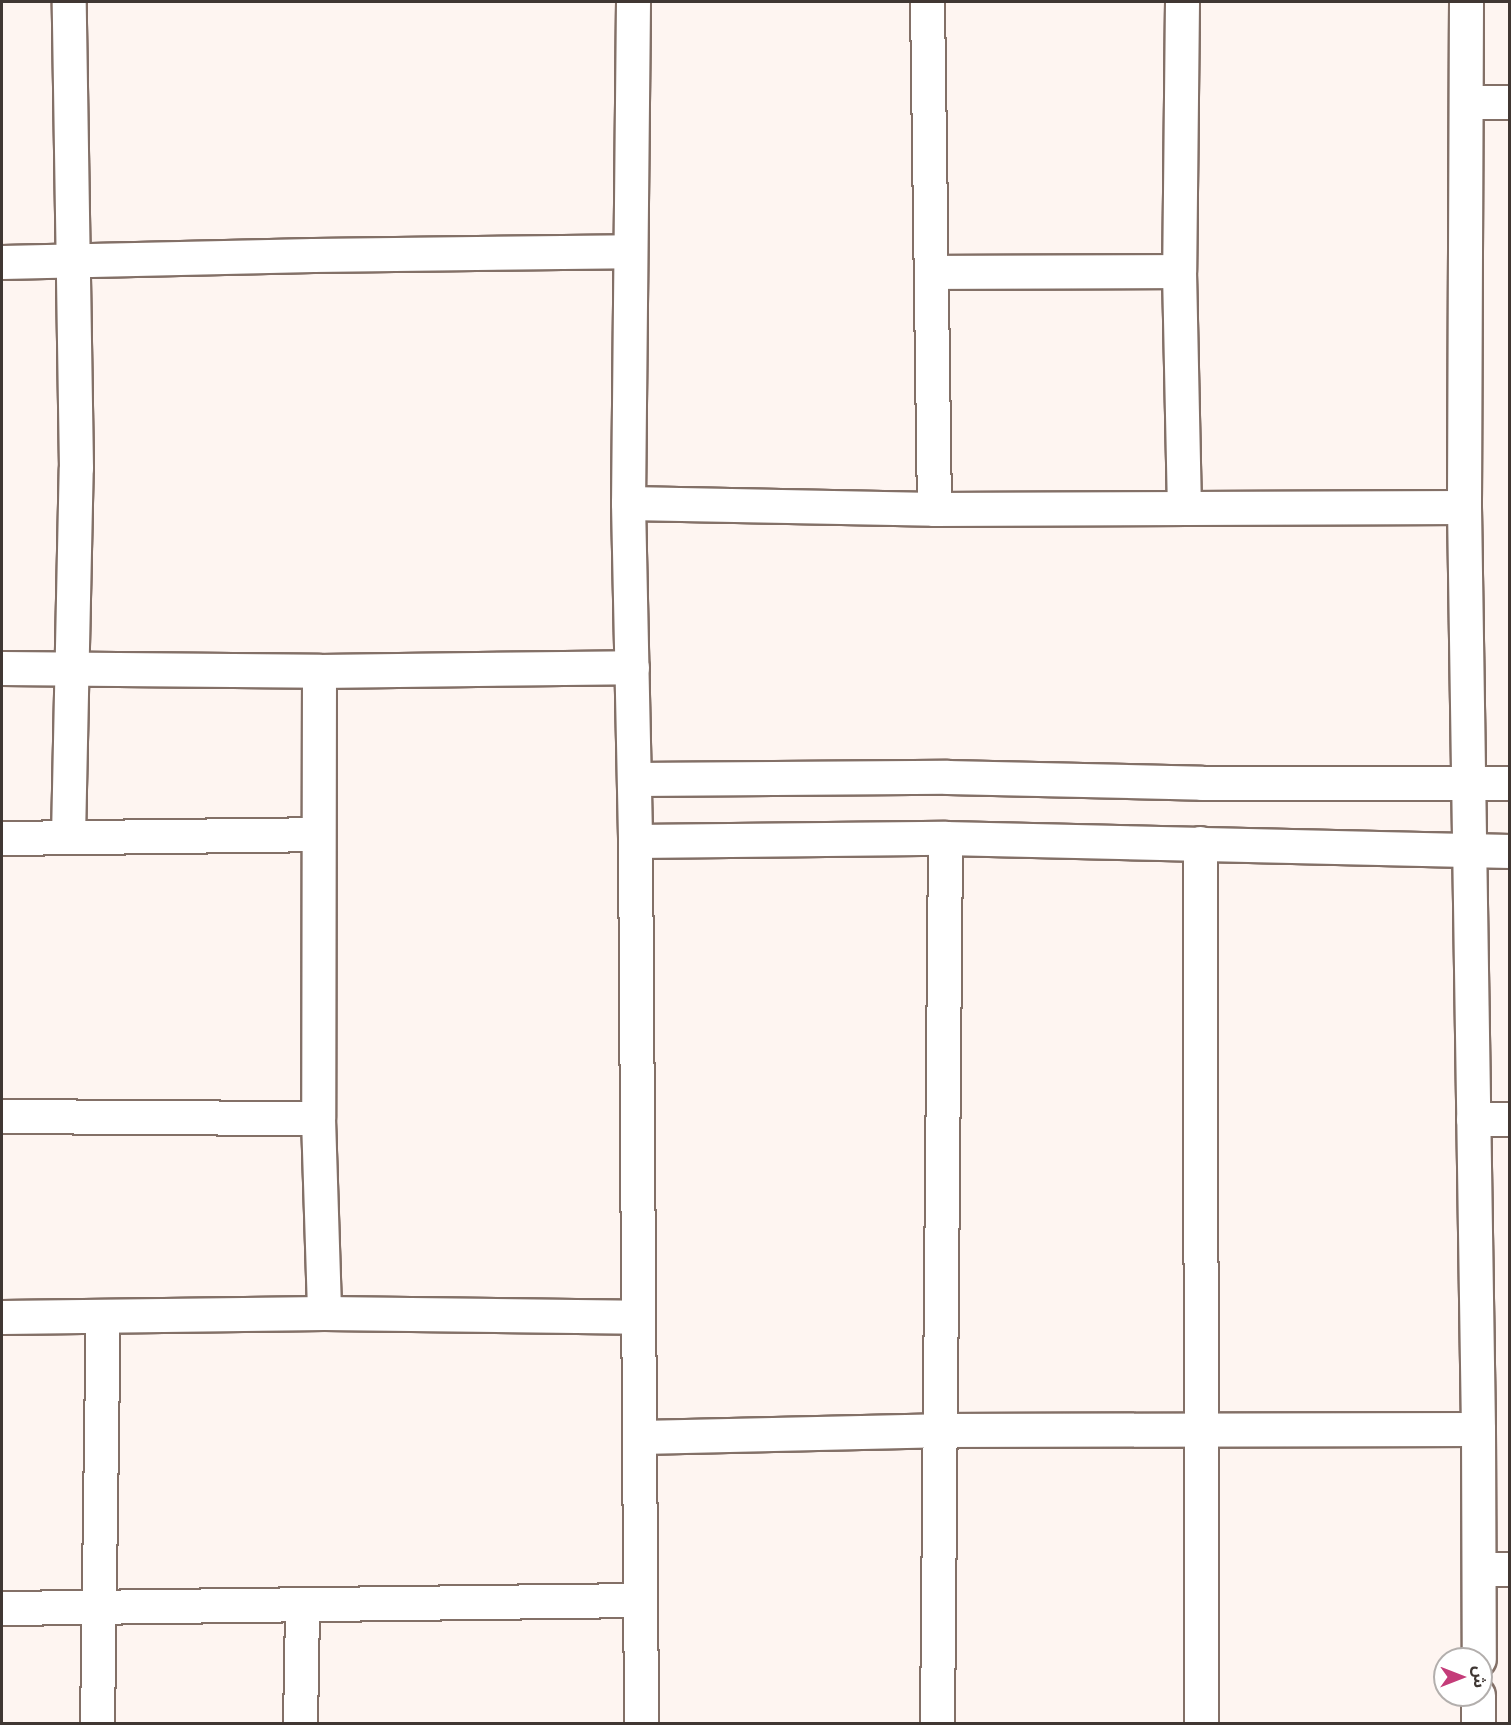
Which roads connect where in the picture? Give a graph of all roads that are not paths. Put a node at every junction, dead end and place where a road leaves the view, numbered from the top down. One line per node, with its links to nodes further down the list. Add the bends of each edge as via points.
1 (69, 2): 9 (street)
2 (633, 2): 8 (street)
3 (927, 2): 12 (street)
4 (1182, 2): 11 (street)
5 (1466, 2): 6 (street)
6 (1468, 102): 7 (street); 15 (street)
7 (1509, 102)
8 (630, 251): 9 (street); 13 (street)
9 (70, 261): 10 (street); 19 (street, via 76,468)
10 (2, 262)
11 (1179, 271): 12 (street); 14 (street)
12 (932, 272): 16 (street)
13 (628, 503): 16 (street); 17 (street)
14 (1185, 507): 15 (street); 16 (street)
15 (1464, 507): 23 (street)
16 (934, 508)
17 (632, 667): 20 (street); 21 (street)
18 (2, 668): 19 (street)
19 (72, 668): 20 (street); 25 (street)
20 (319, 671): 24 (street)
21 (634, 779): 23 (street, via 947,777); 28 (street)
22 (1509, 783): 23 (street)
23 (1469, 785): 30 (street)
24 (318, 834): 25 (street); 33 (street)
25 (68, 837): 26 (street)
26 (2, 838)
27 (945, 838): 28 (street); 29 (street); 42 (street)
28 (635, 841): 39 (street)
29 (1200, 843): 30 (street); 41 (street)
30 (1470, 851): 31 (street); 34 (street)
31 (1509, 851)
32 (2, 1116): 33 (street)
33 (318, 1118): 36 (street)
34 (1473, 1119): 35 (street); 40 (street)
35 (1509, 1119)
36 (324, 1313): 37 (street); 39 (street)
37 (103, 1316): 38 (street); 47 (street)
38 (2, 1317)
39 (637, 1317): 43 (street)
40 (1478, 1429): 41 (street); 44 (street)
41 (1200, 1430): 42 (street); 55 (street)
42 (939, 1431): 43 (street); 54 (street)
43 (639, 1437): 45 (street)
44 (1495, 1569): 49 (street)
45 (639, 1600): 46 (street); 53 (street)
46 (302, 1605): 47 (street); 52 (street)
47 (97, 1606): 48 (street); 51 (street)
48 (2, 1608)
49 (1481, 1647)
50 (1478, 1707): 56 (street)
51 (97, 1724)
52 (300, 1724)
53 (641, 1724)
54 (937, 1724)
55 (1201, 1724)
56 (1478, 1724)

